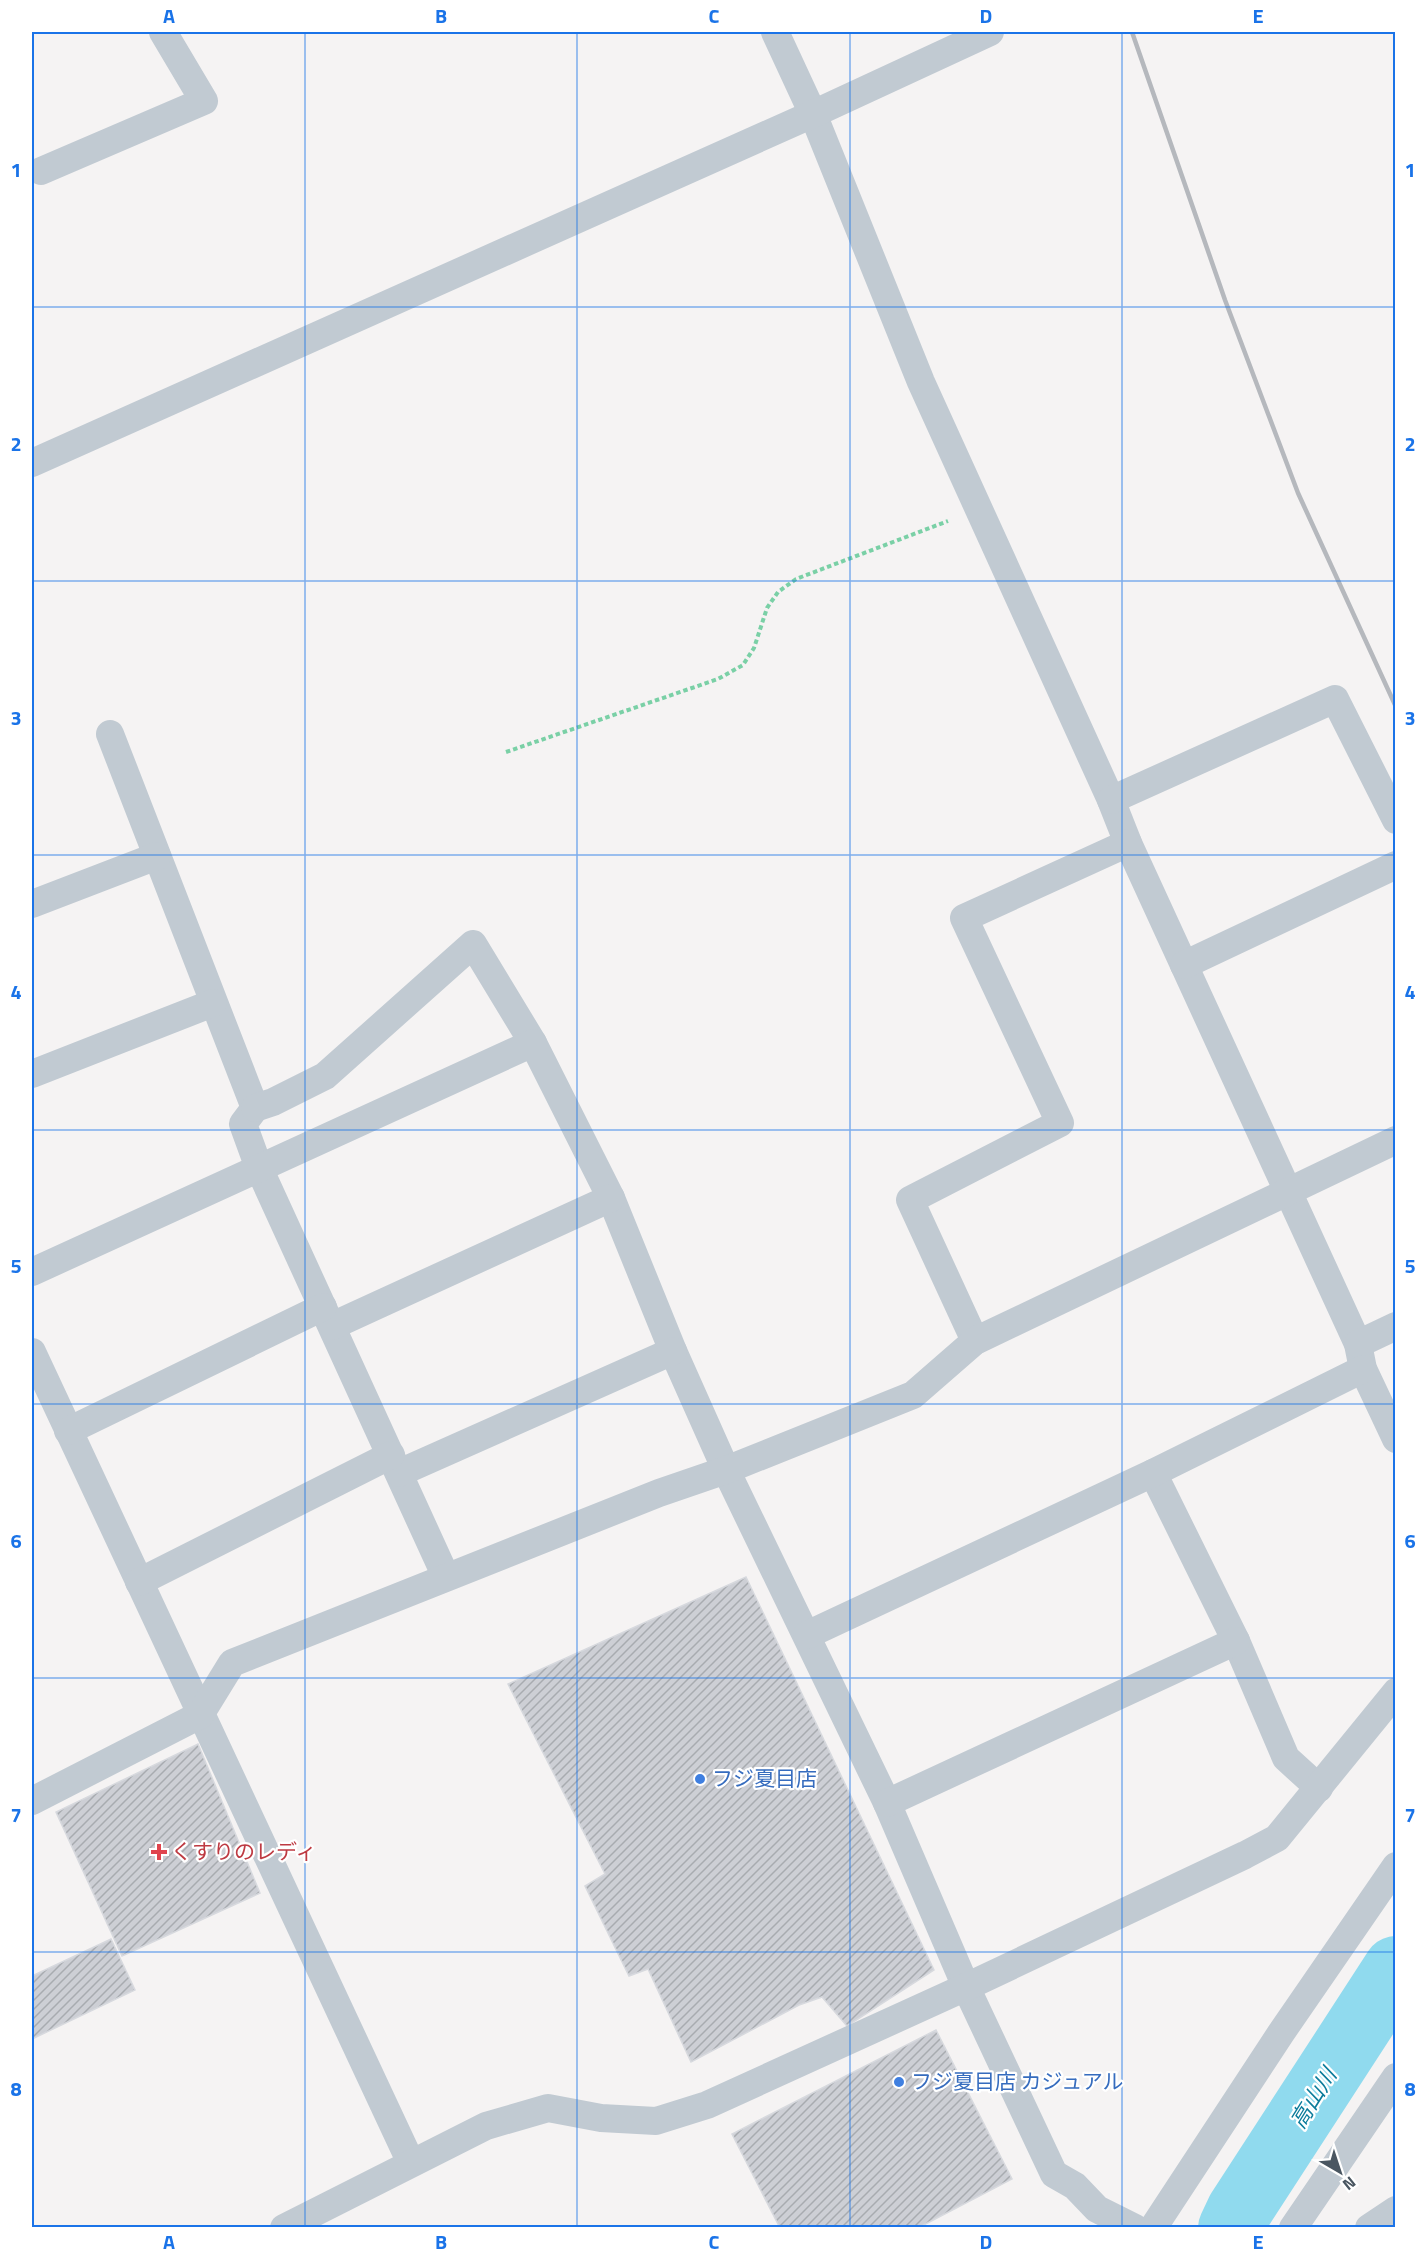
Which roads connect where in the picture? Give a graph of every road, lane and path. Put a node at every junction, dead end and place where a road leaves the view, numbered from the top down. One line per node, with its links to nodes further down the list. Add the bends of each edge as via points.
1 (163, 32): 5 (street, via 204,101)
2 (775, 32): 4 (street)
3 (990, 32): 4 (street)
4 (813, 114): 6 (street); 7 (street, via 921,382)
5 (42, 171)
6 (32, 463)
7 (979, 509): 9 (path, via 796,579 778,592 766,608 754,648 743,665 718,679); 10 (street)
8 (110, 734): 13 (street)
9 (506, 752)
10 (1111, 800): 11 (street, via 1335,699); 12 (street)
11 (1395, 820)
12 (1128, 843): 16 (street); 28 (street, via 963,918 1060,1123 910,1200)
13 (157, 856): 15 (street); 17 (street)
14 (1395, 865): 16 (street)
15 (32, 904)
16 (1184, 965): 23 (street)
17 (213, 1003): 19 (street); 20 (street)
18 (533, 1042): 20 (street, via 473,944 325,1076); 22 (street); 24 (street)
19 (32, 1074)
20 (255, 1108): 22 (street, via 243,1124)
21 (1395, 1140): 23 (street)
22 (259, 1168): 25 (street); 26 (street)
23 (1288, 1190): 28 (street); 31 (street)
24 (611, 1198): 26 (street); 29 (street)
25 (32, 1272)
26 (328, 1317): 32 (street); 34 (street)
27 (1395, 1326): 31 (street)
28 (975, 1341): 35 (street, via 913,1395)
29 (673, 1351): 34 (street); 35 (street)
30 (32, 1352): 32 (street)
31 (1360, 1357): 33 (street); 36 (street)
32 (68, 1431): 38 (street)
33 (1395, 1439)
34 (395, 1464): 37 (street); 38 (street)
35 (726, 1470): 37 (street); 39 (street)
36 (1153, 1473): 39 (street); 40 (street)
37 (447, 1577): 42 (street, via 232,1663)
38 (138, 1582): 42 (street)
39 (807, 1635): 45 (street)
40 (1236, 1641): 43 (street, via 1286,1758); 45 (street)
41 (1395, 1692): 43 (street)
42 (200, 1715): 44 (street); 49 (street)
43 (1319, 1788): 47 (street, via 1277,1838)
44 (32, 1801)
45 (887, 1803): 47 (street)
46 (1395, 1866): 54 (street)
47 (966, 1987): 49 (street, via 707,2105 656,2121 601,2118 548,2108 486,2126); 53 (street, via 1054,2174 1075,2186 1098,2209)
48 (1395, 2077): 50 (street)
49 (411, 2163): 52 (street)
50 (1334, 2167): 55 (street); 56 (street, via 1328,2205)
51 (1395, 2210): 57 (street)
52 (284, 2228)
53 (1135, 2228)
54 (1153, 2228)
55 (1293, 2228)
56 (1317, 2228)
57 (1369, 2228)

